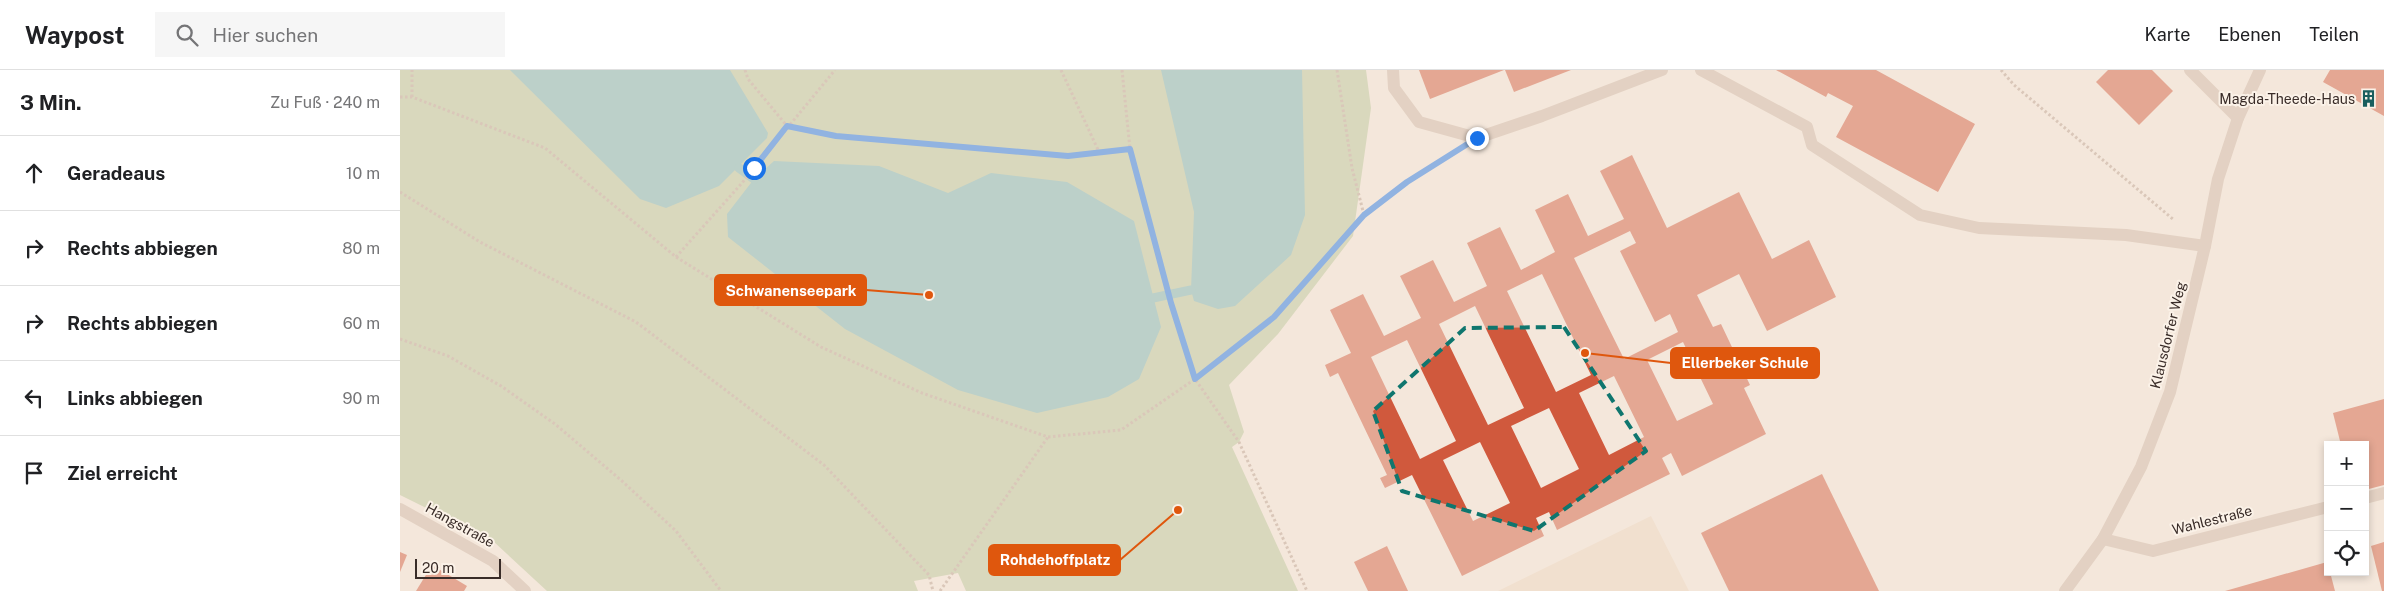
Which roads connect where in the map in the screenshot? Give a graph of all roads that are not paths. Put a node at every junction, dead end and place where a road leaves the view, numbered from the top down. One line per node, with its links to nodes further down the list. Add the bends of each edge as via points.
1 (1393, 70): 2 (street, via 1394,88 1419,122 1477,138)
2 (1662, 70)
3 (1701, 70): 7 (street, via 1807,127 1812,144 1920,215 1979,228 2126,235)
4 (2190, 70): 6 (street)
5 (2260, 70): 6 (street, Klausdorfer Weg)
6 (2238, 118): 7 (street, Klausdorfer Weg, via 2218,179)
7 (2205, 246): 12 (street, Klausdorfer Weg, via 2170,392 2141,467)
8 (2384, 493): 9 (street)
9 (2369, 497)
10 (2324, 508): 12 (street, Wahlestraße, via 2153,550)
11 (400, 509): 13 (street, Hangstraße, via 493,561)
12 (2103, 539): 14 (street, Klausdorfer Weg)
13 (525, 591)
14 (2065, 591)

